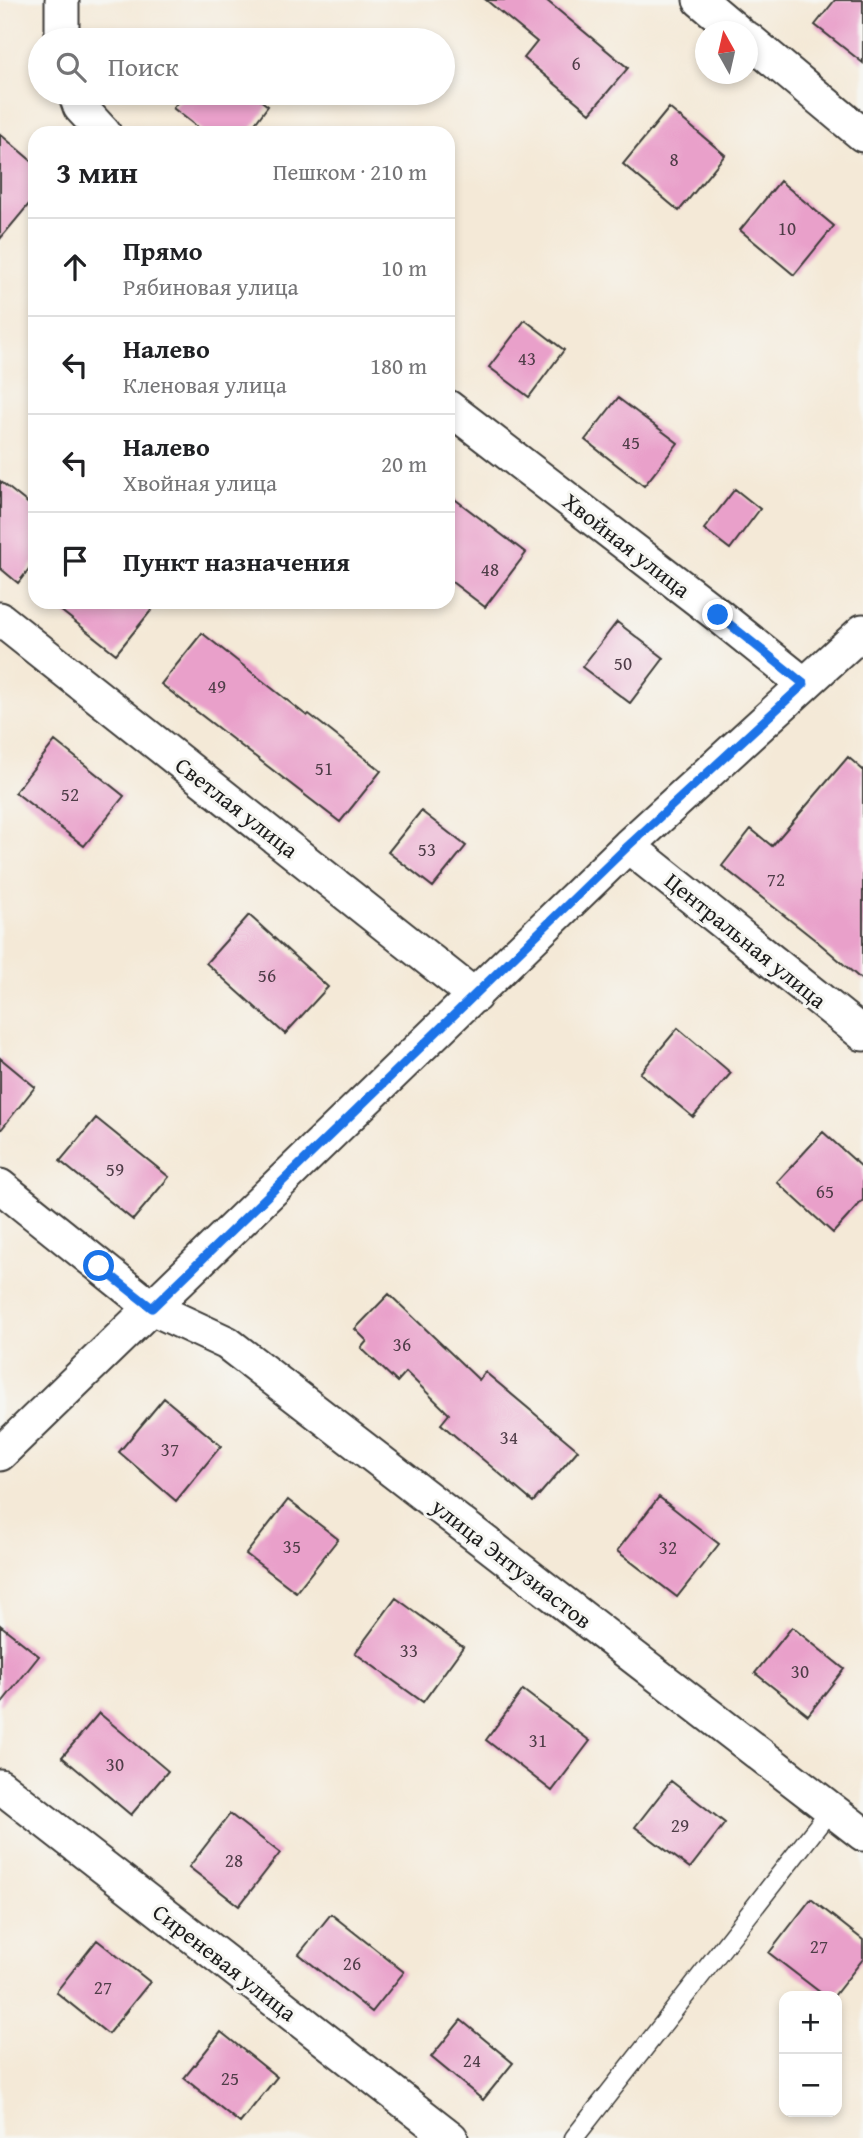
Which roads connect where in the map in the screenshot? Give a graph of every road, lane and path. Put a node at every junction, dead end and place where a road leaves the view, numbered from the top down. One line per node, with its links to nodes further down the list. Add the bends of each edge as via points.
1 (62, 0): 4 (street)
2 (700, 0): 3 (street)
3 (725, 21)
4 (62, 28)
5 (758, 48): 8 (street)
6 (79, 105): 7 (street)
7 (98, 126)
8 (863, 135)
9 (455, 412): 12 (street, Хвойная улица)
10 (0, 619): 14 (street, Светлая улица)
11 (863, 631): 12 (street)
12 (804, 684): 13 (street)
13 (628, 846): 14 (street); 15 (street, Центральная улица)
14 (475, 996): 17 (street)
15 (863, 1034)
16 (0, 1186): 17 (street, улица Энтузиастов)
17 (152, 1308): 18 (street); 20 (street, улица Энтузиастов, via 227,1343)
18 (0, 1454)
19 (0, 1786): 22 (street, Сиреневая улица)
20 (831, 1810): 21 (street, улица Энтузиастов); 23 (lane)
21 (863, 1834)
22 (450, 2138)
23 (574, 2138)

